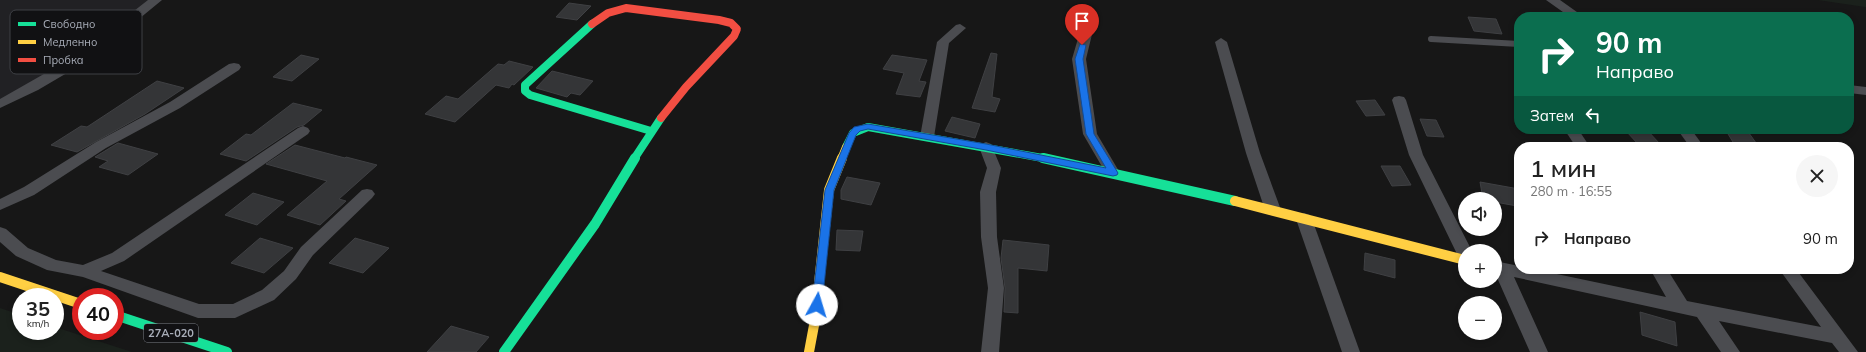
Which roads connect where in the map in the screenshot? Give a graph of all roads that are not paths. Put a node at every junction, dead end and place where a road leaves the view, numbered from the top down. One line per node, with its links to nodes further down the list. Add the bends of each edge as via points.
1 (156, 0): 3 (street)
2 (1552, 0): 4 (street)
3 (142, 11)
4 (1570, 12)
5 (1090, 18): 20 (street, via 1079,59 1090,134)
6 (960, 28): 18 (street, via 943,42)
7 (1431, 39): 9 (lane)
8 (1221, 42): 23 (street, via 1253,153)
9 (1514, 44)
10 (234, 67): 22 (street, via 101,145 29,191)
11 (55, 74): 15 (street)
12 (1854, 90): 13 (street)
13 (1866, 91)
14 (1399, 100): 26 (street, via 1416,154)
15 (0, 104)
16 (302, 131): 30 (street, via 118,256)
17 (651, 132): 17 (street, via 530,95 524,91 525,85 602,15 613,10 626,8 731,23 737,29 734,36 686,87); 42 (street, via 595,224)
18 (927, 137): 19 (street); 43 (street, via 868,127 857,129 852,134 829,190 815,320)
19 (986, 147): 20 (street); 44 (street, via 994,168 988,192 989,237 996,288)
20 (1113, 173): 23 (street)
21 (367, 194): 30 (street, via 307,251 290,275 268,296 235,311 198,311)
22 (0, 204)
23 (1273, 210): 24 (street)
24 (1304, 219): 27 (street); 45 (street)
25 (0, 233): 30 (street, via 22,252 53,266)
26 (1460, 244)
27 (1458, 258)
28 (1502, 268): 29 (street)
29 (1514, 270)
30 (84, 271)
31 (1502, 273): 46 (street)
32 (1531, 274): 37 (street)
33 (1661, 274): 37 (street)
34 (1791, 274): 40 (street)
35 (0, 277): 36 (street)
36 (72, 301)
37 (1681, 307): 38 (street)
38 (1702, 311): 40 (street); 47 (street)
39 (124, 318): 41 (street, 27А-020)
40 (1836, 336): 48 (street)
41 (227, 352)
42 (504, 352)
43 (809, 352)
44 (990, 352)
45 (1351, 352)
46 (1539, 352)
47 (1731, 352)
48 (1849, 352)

